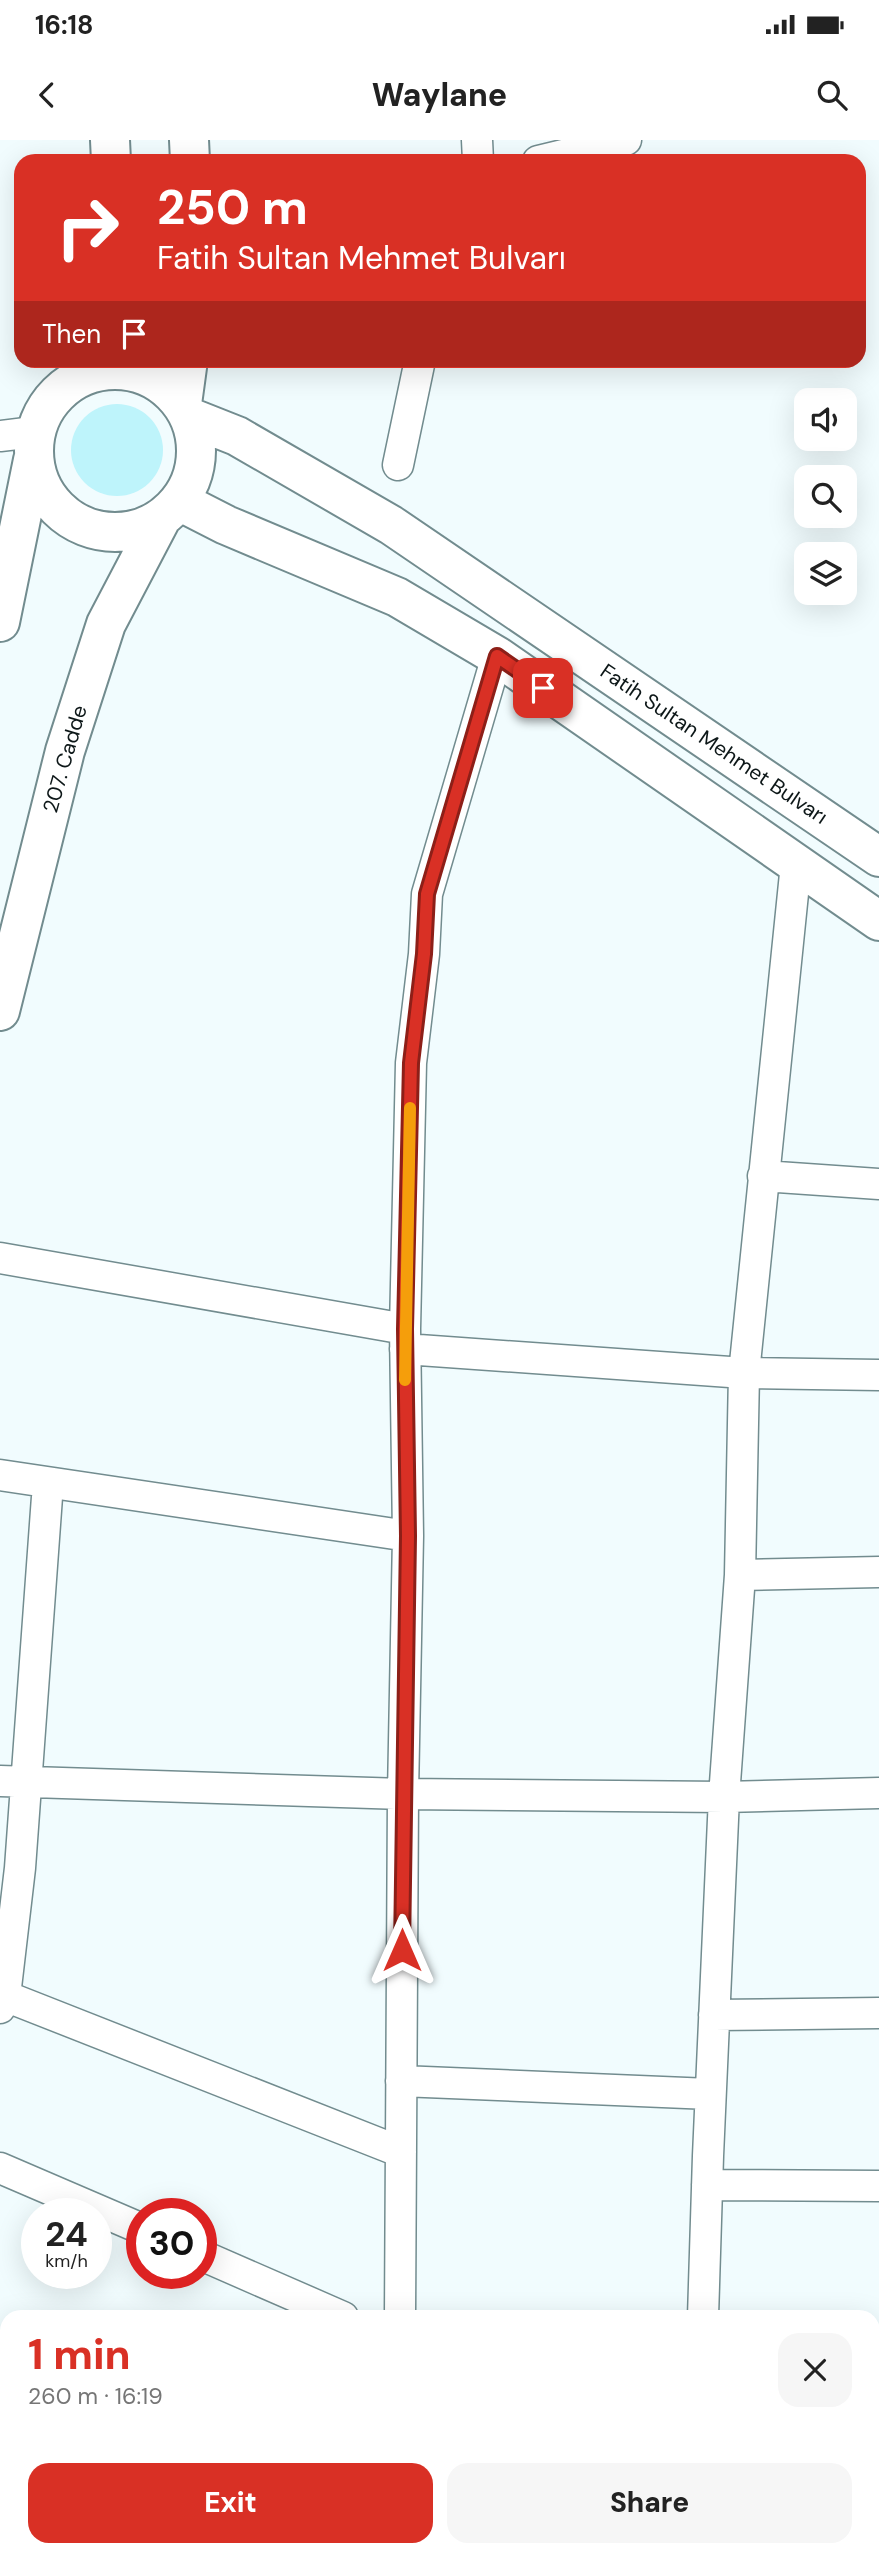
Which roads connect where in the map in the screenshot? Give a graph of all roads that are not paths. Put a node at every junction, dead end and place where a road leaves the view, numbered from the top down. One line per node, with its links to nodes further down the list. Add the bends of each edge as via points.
1 (626, 140): 2 (street)
2 (567, 154)
3 (57, 368): 7 (street)
4 (188, 368): 6 (street)
5 (418, 368): 8 (street)
6 (186, 411): 7 (street, via 163,385 139,373 113,369 86,374 63,386); 9 (street, via 197,446 193,475); 12 (street, Fatih Sultan Mehmet Bulvarı, via 391,525)
7 (28, 434): 9 (street, via 41,487 58,509 81,525 108,533 135,530); 10 (street)
8 (398, 465)
9 (170, 510): 11 (street, via 226,524 397,597); 15 (street, 207. Cadde, via 106,624 65,751)
10 (0, 622)
11 (497, 656): 13 (street); 19 (street, via 427,894 411,1063)
12 (879, 857)
13 (796, 864): 14 (street); 16 (street)
14 (879, 921)
15 (0, 1011)
16 (763, 1176): 17 (street); 20 (street)
17 (879, 1184)
18 (0, 1258): 19 (street)
19 (405, 1339): 20 (street); 24 (street)
20 (744, 1373): 21 (street); 26 (street)
21 (879, 1375)
22 (0, 1475): 23 (street)
23 (48, 1483): 24 (street); 27 (street)
24 (408, 1536): 29 (street)
25 (879, 1572): 26 (street)
26 (740, 1575): 30 (street)
27 (12, 1782): 29 (street); 31 (street, via 20,1868)
28 (879, 1793): 30 (street)
29 (403, 1794): 30 (street); 34 (street)
30 (724, 1797): 33 (street)
31 (3, 2002): 36 (street)
32 (879, 2013): 33 (street)
33 (714, 2015): 35 (street)
34 (401, 2081): 35 (street); 36 (street)
35 (710, 2094): 38 (street)
36 (401, 2152): 43 (street)
37 (0, 2168): 40 (street)
38 (707, 2185): 39 (street); 44 (street)
39 (879, 2186)
40 (126, 2222)
41 (217, 2262): 42 (street)
42 (327, 2310)
43 (400, 2310)
44 (703, 2310)

